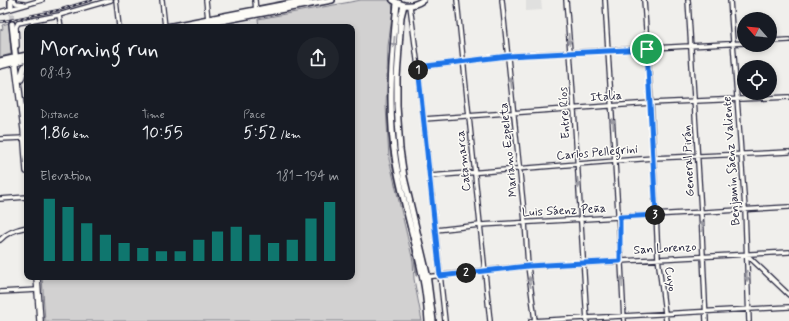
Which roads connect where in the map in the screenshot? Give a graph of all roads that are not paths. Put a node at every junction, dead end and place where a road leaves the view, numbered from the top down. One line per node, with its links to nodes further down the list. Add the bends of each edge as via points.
1 (10, 0): 21 (main road); 23 (street)
2 (14, 0): 20 (street, via 19,4)
3 (42, 0): 20 (street)
4 (111, 0): 26 (street)
5 (116, 0): 30 (street)
6 (162, 0): 31 (street)
7 (206, 0): 27 (street)
8 (255, 0): 25 (street)
9 (332, 0): 18 (main road)
10 (423, 0): 22 (main road)
11 (457, 0): 46 (street, Catamarca)
12 (502, 0): 42 (street, Mariano Ezpeleta)
13 (566, 0): 40 (street, Entre Ríos, one-way to 40)
14 (605, 0): 39 (street)
15 (644, 0): 38 (street, Cuyo)
16 (688, 0): 37 (street, General Pirán)
17 (730, 0): 36 (street, Benjamín Sáenz Valiente)
18 (305, 1): 25 (main road)
19 (395, 1): 22 (main road); 96 (main road, one-way to 96, via 391,106 394,148 404,200)
20 (27, 4): 23 (street)
21 (11, 6)
22 (407, 6): 48 (street); 96 (main road, via 401,17 397,78 398,122 404,177)
23 (5, 11): 24 (street)
24 (0, 12)
25 (256, 12): 27 (main road)
26 (59, 15): 29 (street); 43 (street, via 18,23)
27 (208, 21): 32 (main road); 33 (main road)
28 (12, 24): 43 (main road)
29 (60, 24)
30 (119, 24)
31 (166, 24)
32 (187, 24)
33 (199, 24)
34 (789, 40): 35 (street)
35 (777, 41)
36 (734, 43): 37 (street); 53 (street, Benjamín Sáenz Valiente)
37 (691, 46): 38 (street); 54 (street, General Pirán)
38 (647, 49): 39 (street); 55 (street, Cuyo)
39 (608, 51): 40 (street); 56 (street)
40 (570, 54): 42 (street); 57 (street, Entre Ríos)
41 (24, 55): 43 (main road)
42 (508, 56): 46 (street); 59 (street, Mariano Ezpeleta, one-way to 42)
43 (16, 59): 44 (main road); 45 (main road); 47 (main road); 50 (main road); 62 (main road)
44 (24, 59)
45 (0, 61)
46 (463, 62): 48 (street); 60 (street, Catamarca)
47 (0, 66)
48 (418, 67): 61 (street)
49 (24, 68): 50 (main road)
50 (21, 79): 58 (main road)
51 (789, 96): 52 (street, Italia)
52 (777, 97)
53 (737, 100): 54 (street, Italia); 66 (street, Benjamín Sáenz Valiente)
54 (695, 102): 55 (street, Italia); 67 (street, General Pirán)
55 (651, 103): 56 (street, Italia); 68 (street, Cuyo)
56 (612, 106): 57 (street, Italia); 69 (street, one-way to 56)
57 (574, 109): 59 (street, Italia); 70 (street, Entre Ríos)
58 (24, 111)
59 (514, 113): 60 (street, Italia); 71 (street, Mariano Ezpeleta)
60 (469, 116): 61 (street, Italia); 72 (street, Catamarca)
61 (424, 119): 73 (street)
62 (24, 130): 63 (main road)
63 (24, 138): 64 (street)
64 (0, 139)
65 (789, 152): 66 (street, Carlos Pellegrini)
66 (741, 153): 67 (street, Carlos Pellegrini); 77 (street, Benjamín Sáenz Valiente)
67 (698, 156): 68 (street, Carlos Pellegrini); 78 (street, General Pirán)
68 (653, 158): 69 (street, Carlos Pellegrini); 79 (street, Cuyo)
69 (615, 161): 70 (street, Carlos Pellegrini); 80 (street)
70 (577, 164): 71 (street, Carlos Pellegrini); 81 (street, Entre Ríos, one-way to 81)
71 (520, 168): 72 (street, Carlos Pellegrini); 82 (street, Mariano Ezpeleta)
72 (475, 172): 73 (street, Carlos Pellegrini); 83 (street, Catamarca)
73 (430, 176): 85 (street)
74 (24, 197): 75 (street)
75 (0, 199)
76 (789, 207): 77 (street, Luis Sáenz Peña)
77 (745, 209): 78 (street, Luis Sáenz Peña); 88 (street, Benjamín Sáenz Valiente)
78 (701, 212): 79 (street, Luis Sáenz Peña); 89 (street, General Pirán, one-way to 78)
79 (656, 215): 80 (street, Luis Sáenz Peña); 90 (street, Cuyo)
80 (620, 217): 81 (street, Luis Sáenz Peña); 91 (street)
81 (581, 219): 82 (street, Luis Sáenz Peña); 92 (street, Entre Ríos)
82 (525, 222): 83 (street, Luis Sáenz Peña); 93 (street, Mariano Ezpeleta)
83 (480, 225): 85 (street, Luis Sáenz Peña); 94 (street, Catamarca)
84 (24, 228): 86 (street, via 14,230)
85 (436, 230): 95 (street)
86 (0, 240)
87 (789, 252): 88 (street, San Lorenzo)
88 (746, 254): 89 (street, San Lorenzo); 100 (street); 102 (street, Benjamín Sáenz Valiente, one-way to 102)
89 (703, 256): 90 (street, San Lorenzo); 103 (street, General Pirán)
90 (658, 258): 91 (street, San Lorenzo); 104 (street, Cuyo)
91 (620, 261): 92 (street, San Lorenzo); 105 (street, one-way to 91)
92 (582, 263): 93 (street, San Lorenzo); 107 (street, Entre Ríos)
93 (528, 266): 94 (street, San Lorenzo); 114 (street, Mariano Ezpeleta, one-way to 93)
94 (484, 271): 95 (street, San Lorenzo); 112 (street, Catamarca)
95 (440, 276): 96 (street, San Lorenzo); 111 (street)
96 (425, 277): 109 (main road); 110 (main road)
97 (37, 280): 98 (main road)
98 (38, 290): 99 (street); 108 (main road)
99 (0, 292)
100 (789, 295)
101 (789, 307): 102 (street)
102 (749, 309): 103 (street); 118 (street, Benjamín Sáenz Valiente)
103 (706, 312): 104 (street); 117 (street, General Pirán)
104 (666, 314): 105 (street); 116 (street, Cuyo)
105 (624, 316): 107 (street); 115 (street)
106 (561, 320): 107 (street); 114 (street)
107 (587, 320)
108 (40, 321)
109 (428, 321)
110 (433, 321)
111 (445, 321)
112 (490, 321)
113 (531, 321): 114 (street)
114 (535, 321)
115 (624, 321)
116 (666, 321)
117 (706, 321)
118 (749, 321)

